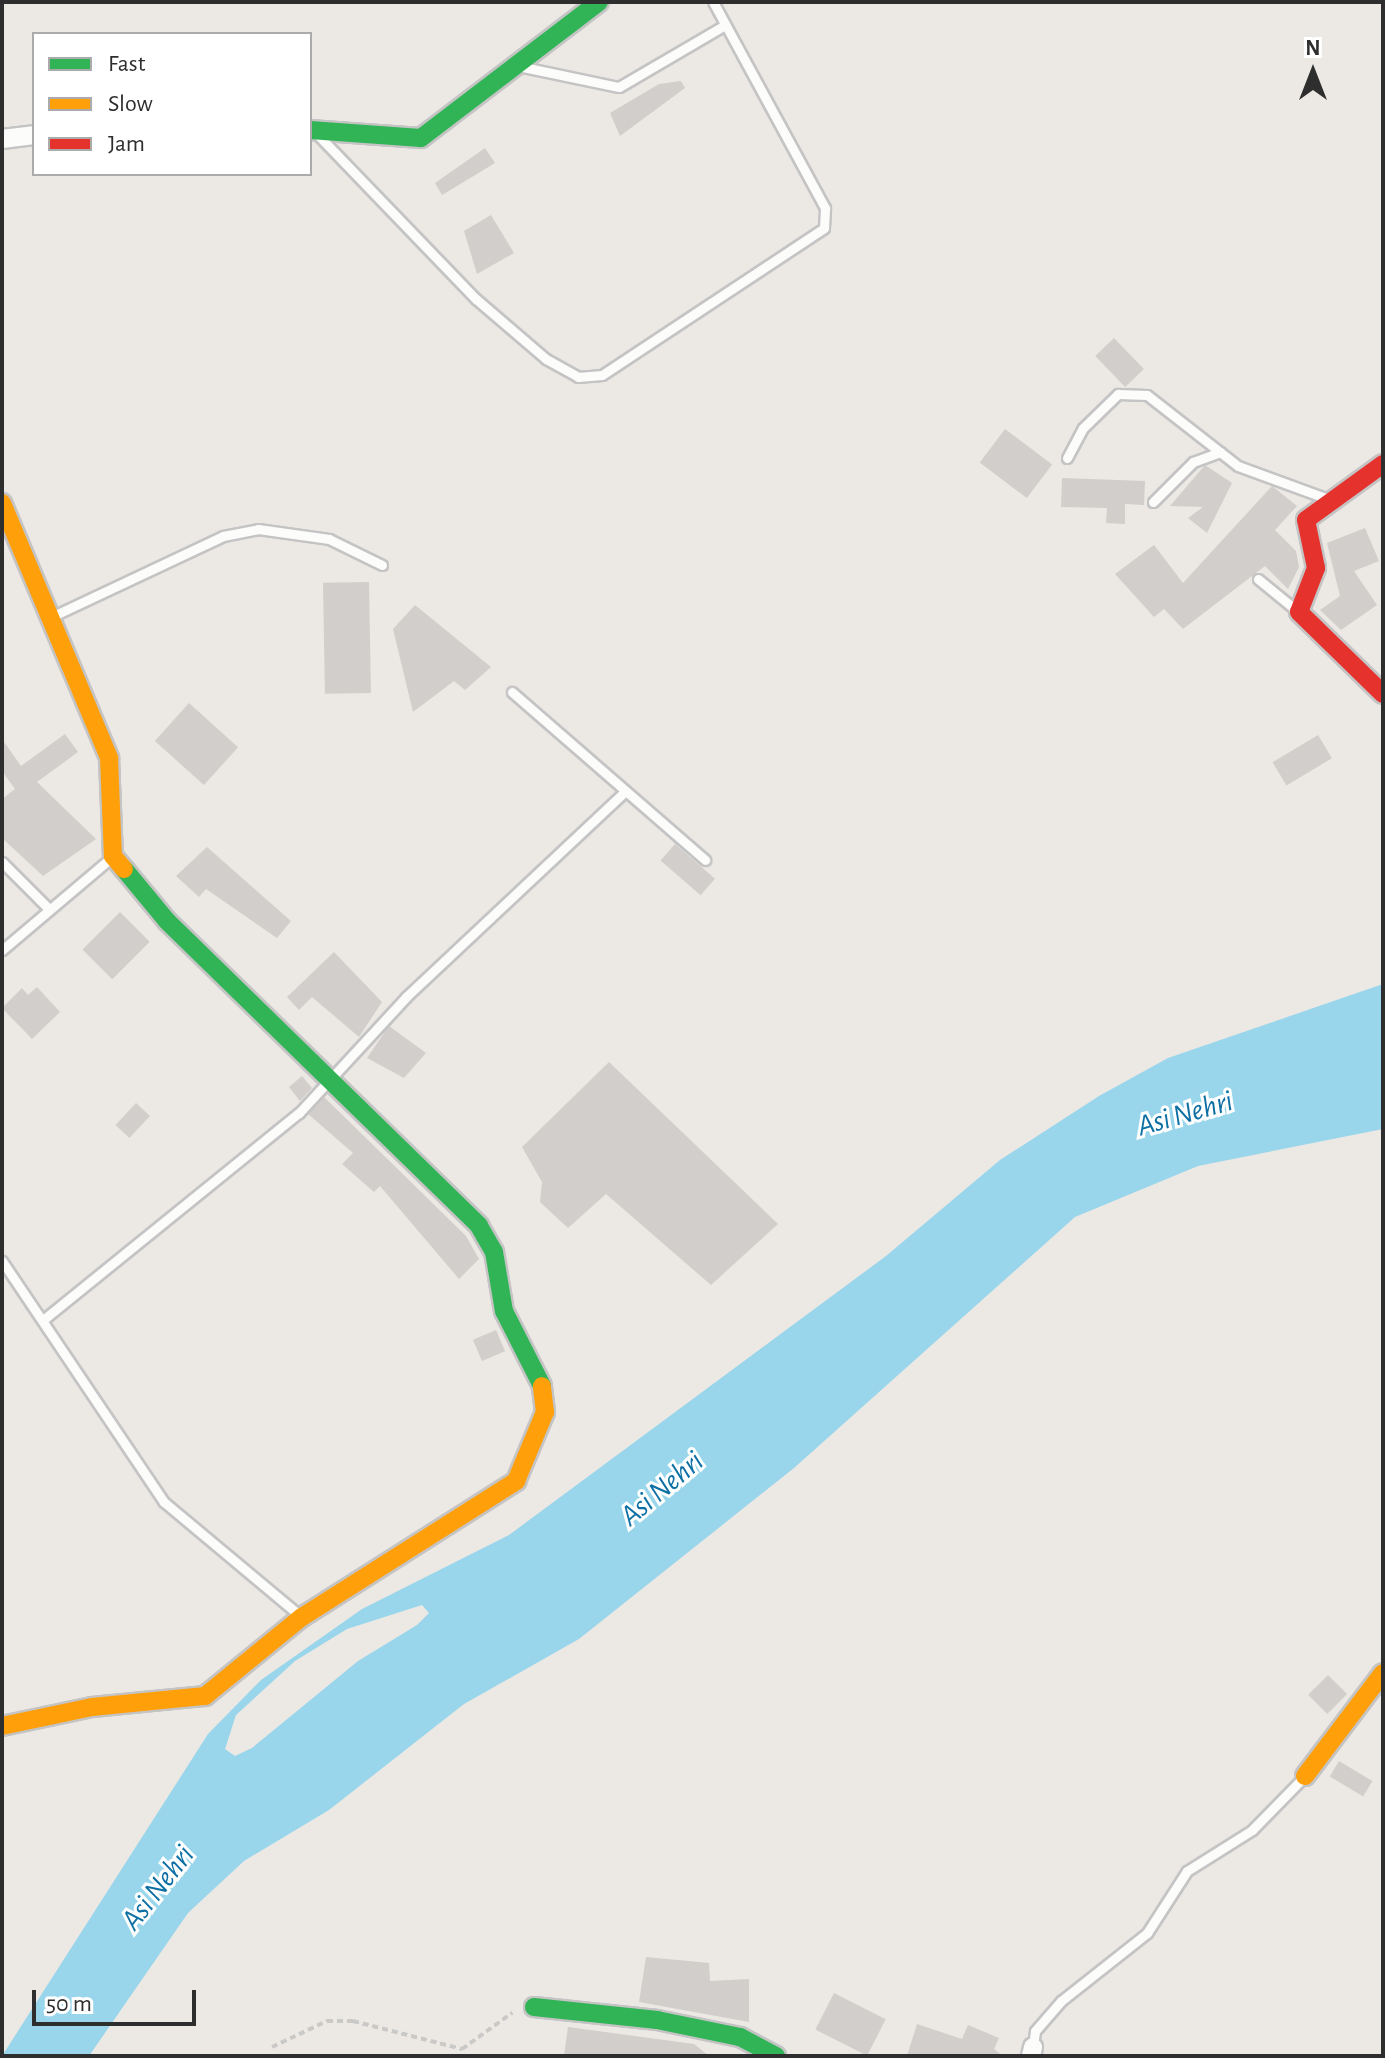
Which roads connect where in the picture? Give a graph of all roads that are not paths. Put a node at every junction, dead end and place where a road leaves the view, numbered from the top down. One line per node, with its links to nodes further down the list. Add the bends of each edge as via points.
1 (599, 2): 4 (street)
2 (713, 2): 3 (lane)
3 (725, 25): 4 (lane, via 619,87); 5 (lane, via 825,208 824,228 602,375 578,377 522,339)
4 (512, 64): 5 (street, via 421,138)
5 (312, 131)
6 (32, 135): 7 (street)
7 (2, 139)
8 (1220, 452): 9 (lane, via 1147,395 1118,394 1083,428); 11 (lane, via 1238,466); 12 (lane, via 1193,462)
9 (1067, 458)
10 (1383, 464): 11 (street)
11 (1328, 499): 16 (street, via 1306,520 1316,568)
12 (1153, 502)
13 (2, 503): 17 (street)
14 (382, 565): 17 (lane, via 329,539 258,529 223,536)
15 (1258, 579): 16 (lane)
16 (1299, 612): 19 (street)
17 (48, 619): 21 (street, via 109,758)
18 (512, 692): 20 (lane)
19 (1383, 694)
20 (623, 793): 22 (lane); 26 (lane)
21 (113, 856): 24 (lane); 26 (street, via 167,921)
22 (705, 860)
23 (2, 862): 24 (lane)
24 (48, 908): 25 (lane)
25 (2, 950)
26 (327, 1075): 28 (lane, via 299,1113); 29 (street, via 479,1226 494,1252 504,1311 542,1382 545,1412 516,1481)
27 (2, 1261): 28 (lane)
28 (43, 1320): 29 (lane, via 164,1502)
29 (302, 1617): 31 (street, via 205,1696 92,1707)
30 (1383, 1673): 32 (street)
31 (2, 1726)
32 (1305, 1776): 34 (lane, via 1252,1830 1187,1871 1147,1933 1061,2001 1035,2031)
33 (534, 2007): 35 (street, via 657,2020 740,2037)
34 (1032, 2052)
35 (776, 2056)

